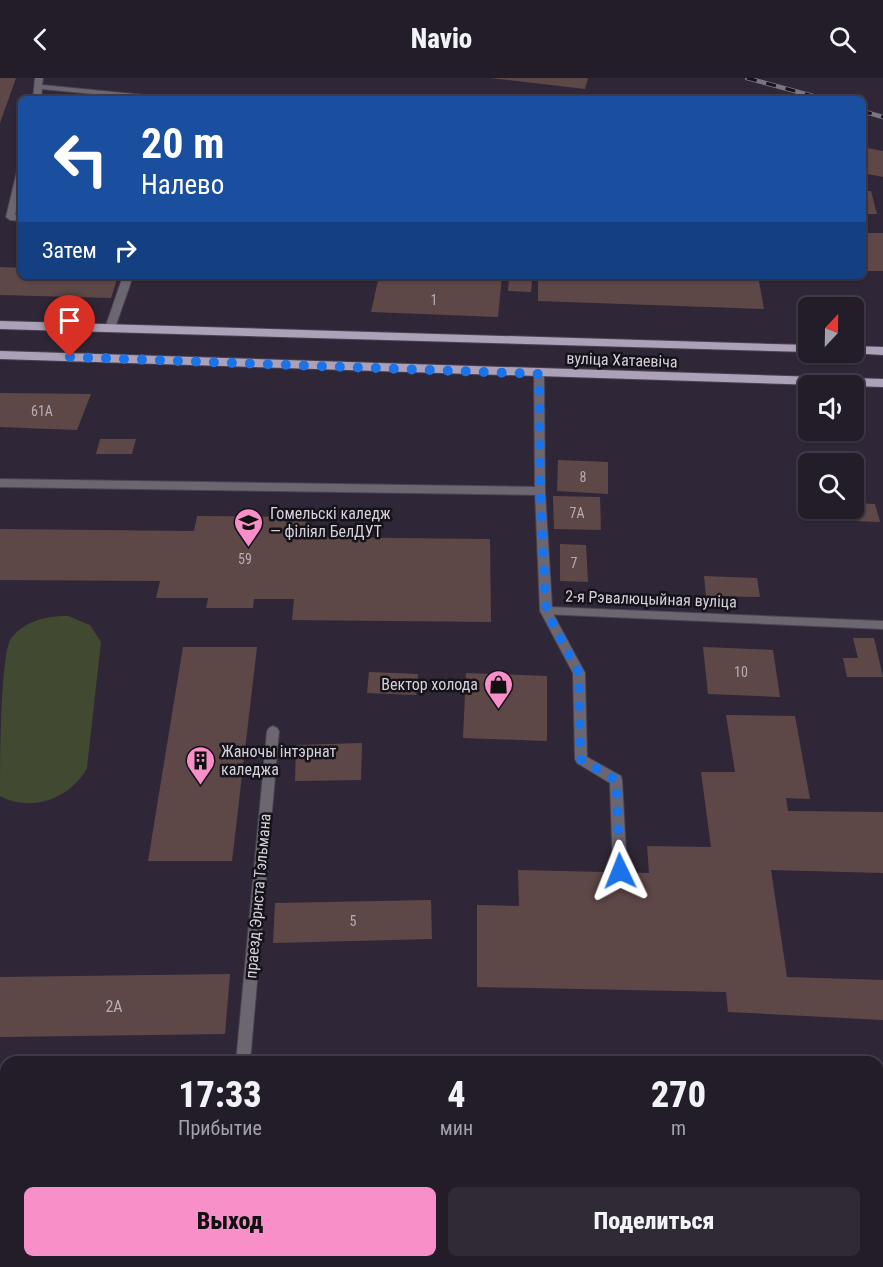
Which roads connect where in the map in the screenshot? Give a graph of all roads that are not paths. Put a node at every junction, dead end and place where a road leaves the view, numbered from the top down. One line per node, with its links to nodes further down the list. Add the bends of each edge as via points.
1 (40, 83): 2 (street)
2 (138, 96)
3 (18, 182): 4 (street, via 10,217)
4 (18, 218)
5 (128, 279): 7 (street)
6 (0, 325): 7 (main road, вуліца Хатаевіча)
7 (110, 328): 8 (main road, вуліца Хатаевіча)
8 (798, 349)
9 (864, 350): 10 (main road)
10 (883, 351)
11 (0, 355): 12 (main road, вуліца Хатаевіча)
12 (539, 374): 13 (main road, вуліца Хатаевіча); 15 (street, 2-я Рэвалюцыйная вуліца)
13 (883, 383)
14 (0, 483): 15 (street)
15 (540, 491): 16 (street, 2-я Рэвалюцыйная вуліца)
16 (546, 611): 17 (street, 2-я Рэвалюцыйная вуліца); 19 (street, via 579,673 580,759 616,780)
17 (883, 625)
18 (273, 731): 20 (street, праезд Эрнста Тэльмана)
19 (620, 871)
20 (244, 1056)

